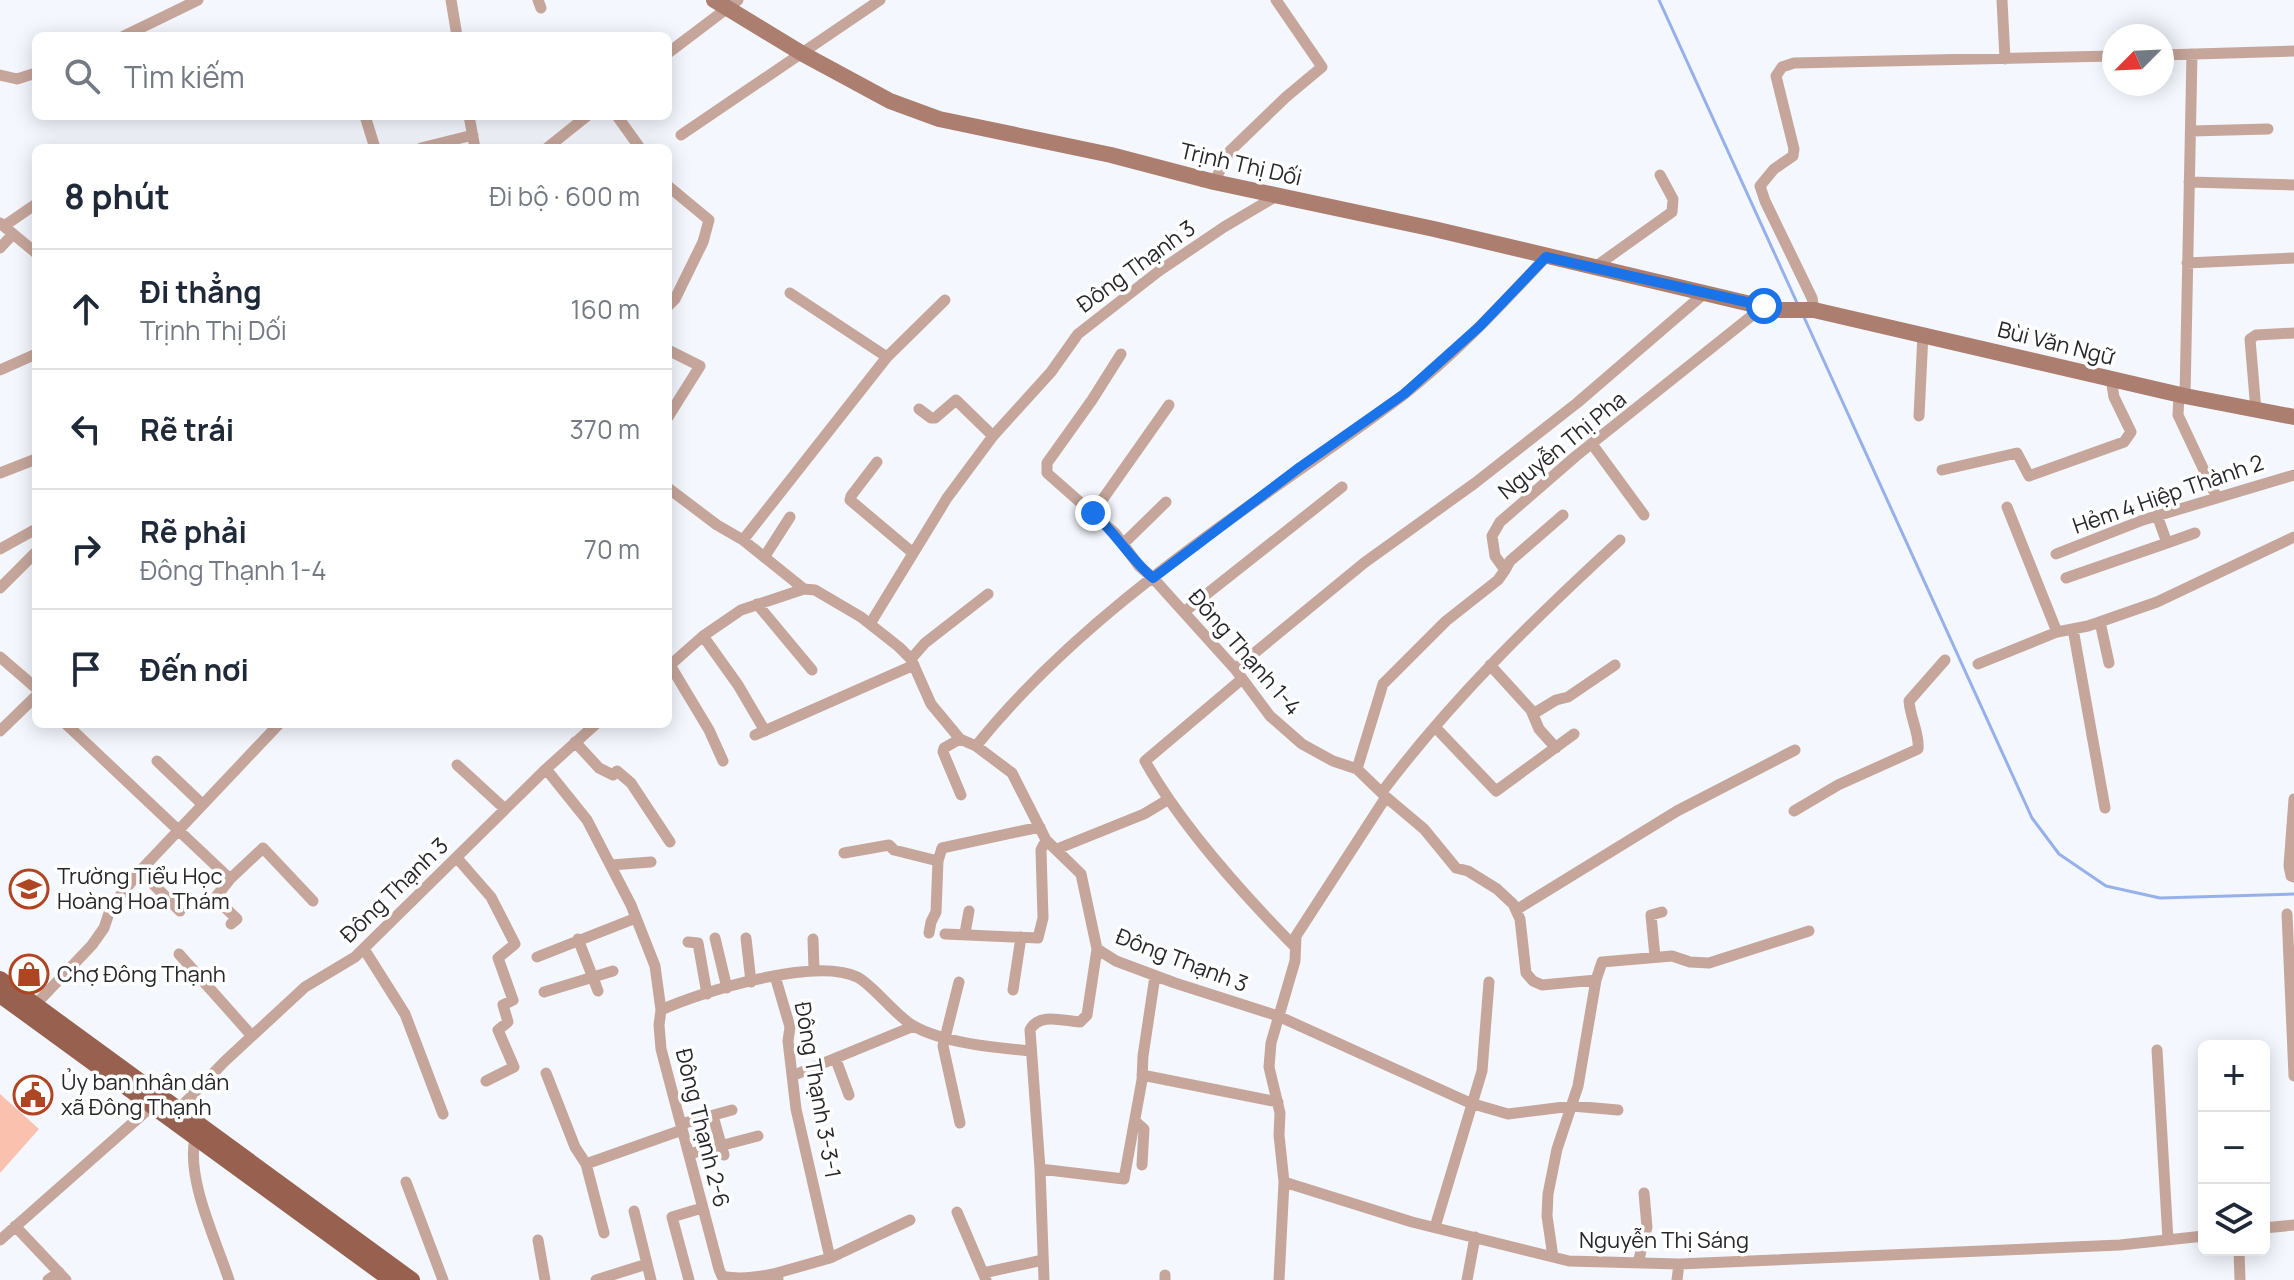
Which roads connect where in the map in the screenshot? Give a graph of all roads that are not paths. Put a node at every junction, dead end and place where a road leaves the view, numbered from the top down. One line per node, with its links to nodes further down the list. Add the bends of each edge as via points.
1 (198, 0): 7 (street)
2 (451, 0): 8 (street)
3 (880, 0): 11 (street)
4 (1276, 0): 32 (street, via 1322,67 1230,151)
5 (2002, 0): 15 (street)
6 (726, 2): 9 (street); 11 (main road, Trịnh Thị Dối)
7 (132, 32)
8 (456, 32)
9 (672, 49)
10 (2294, 51): 12 (street)
11 (803, 54): 25 (street); 32 (main road, Trịnh Thị Dối, via 920,114)
12 (2192, 54): 13 (street); 23 (street)
13 (2174, 55)
14 (2102, 56): 15 (street)
15 (2005, 59): 50 (street, via 1782,67 1776,76 1793,156 1760,186 1812,298)
16 (32, 74): 17 (street, via 17,79)
17 (0, 75)
18 (366, 120): 26 (street)
19 (470, 120): 24 (street)
20 (582, 120): 29 (street)
21 (620, 120): 30 (street)
22 (2268, 129): 23 (street)
23 (2191, 131): 33 (street)
24 (473, 135): 27 (street); 28 (street)
25 (681, 135)
26 (374, 144)
27 (437, 144)
28 (474, 144)
29 (552, 144)
30 (637, 144)
31 (1660, 175): 44 (street, via 1673,199 1672,212)
32 (1214, 182): 36 (main road, Trịnh Thị Dối)
33 (2189, 182): 34 (street); 43 (street)
34 (2294, 185)
35 (672, 189): 48 (street, via 709,220)
36 (1278, 195): 41 (main road, Trịnh Thị Dối); 66 (street, Đông Thạnh 3, via 1091,321)
37 (32, 207): 38 (street)
38 (6, 228): 39 (street); 40 (street)
39 (0, 248)
40 (32, 250)
41 (1546, 257): 44 (main road, Trịnh Thị Dối); 96 (street, via 1404,394)
42 (2294, 258): 43 (street)
43 (2187, 263): 59 (street)
44 (1595, 267): 45 (main road, Trịnh Thị Dối)
45 (1706, 292): 49 (main road, Trịnh Thị Dối); 118 (street, via 1577,403 1364,563)
46 (790, 293): 56 (street)
47 (945, 300): 56 (street)
48 (672, 302)
49 (1764, 306): 50 (main road, Trịnh Thị Dối); 67 (street, Nguyễn Thị Pha)
50 (1811, 309): 52 (main road, Bùi Văn Ngữ)
51 (2294, 333): 63 (street, via 2250,339)
52 (1923, 334): 58 (main road, Bùi Văn Ngữ); 64 (street)
53 (672, 352): 62 (street, via 700,366)
54 (1121, 354): 78 (street, Đông Thạnh 1-4, via 1047,463 1047,473)
55 (32, 356): 57 (street)
56 (887, 357): 86 (street)
57 (0, 370)
58 (2111, 379): 59 (main road, Bùi Văn Ngữ); 70 (street, via 2131,432 2124,442 2029,476 2017,453)
59 (2182, 395): 63 (main road, Bùi Văn Ngữ); 75 (street, via 2178,415)
60 (1169, 405): 78 (street)
61 (919, 409): 66 (street, via 935,418 956,400)
62 (672, 411)
63 (2256, 411): 65 (main road, Bùi Văn Ngữ)
64 (1919, 416)
65 (2294, 417)
66 (993, 436): 91 (street, Đông Thạnh 3)
67 (1592, 444): 80 (street); 95 (street, Nguyễn Thị Pha, via 1500,522 1492,536 1495,556)
68 (32, 461): 71 (street)
69 (877, 462): 91 (street, via 850,500)
70 (1942, 470)
71 (0, 473)
72 (2294, 475): 75 (street, Hẻm 4 Hiệp Thành 2)
73 (1342, 487): 102 (street)
74 (672, 491): 86 (street, Đông Thạnh 3)
75 (2217, 498): 81 (street, Hẻm 4 Hiệp Thành 2)
76 (1166, 502): 89 (street)
77 (2007, 507): 106 (street)
78 (1093, 513): 89 (street, Đông Thạnh 1-4)
79 (1563, 515): 95 (street)
80 (1644, 515)
81 (2157, 515): 88 (street); 92 (street, Hẻm 4 Hiệp Thành 2)
82 (790, 517): 94 (street)
83 (32, 531): 90 (street)
84 (2195, 533): 88 (street)
85 (2294, 537): 103 (street, via 2157,602)
86 (743, 540): 94 (street, Đông Thạnh 3)
87 (1620, 540): 114 (street)
88 (2167, 543): 97 (street)
89 (1123, 544): 96 (street, Đông Thạnh 1-4)
90 (0, 549)
91 (913, 553): 104 (street, Đông Thạnh 3)
92 (2056, 554)
93 (32, 556): 98 (street)
94 (765, 556): 99 (street, Đông Thạnh 3)
95 (1505, 570): 137 (street, via 1383,684)
96 (1153, 578): 102 (street, Đông Thạnh 1-4); 130 (street, via 1087,629 1011,703)
97 (2066, 578)
98 (0, 588)
99 (804, 589): 101 (street); 104 (street, Đông Thạnh 3, via 815,590)
100 (988, 594): 110 (street, via 925,643)
101 (757, 604): 107 (street); 116 (street)
102 (1184, 612): 118 (street, Đông Thạnh 1-4)
103 (2100, 622): 105 (street); 112 (street)
104 (870, 624): 110 (street, Đông Thạnh 3)
105 (2073, 629): 106 (street); 143 (street)
106 (2057, 632): 113 (street)
107 (703, 636): 110 (street, via 738,685 760,733); 111 (street)
108 (0, 657): 119 (street)
109 (1945, 660): 145 (street, via 1909,699 1918,749)
110 (913, 662): 128 (street, Đông Thạnh 3, via 931,704)
111 (672, 663)
112 (2109, 663)
113 (1978, 664)
114 (1490, 665): 121 (street); 122 (street)
115 (1615, 665): 121 (street)
116 (812, 670)
117 (672, 671): 134 (street)
118 (1238, 674): 137 (street, Đông Thạnh 1-4, via 1270,716 1302,744); 140 (street, via 1145,761)
119 (32, 685)
120 (32, 700): 126 (street)
121 (1533, 714): 131 (street)
122 (1435, 727): 131 (street, via 1496,791); 139 (street)
123 (70, 728): 147 (street)
124 (275, 728): 142 (street)
125 (591, 728): 129 (street, Đông Thạnh 3)
126 (0, 731)
127 (1574, 734): 131 (street)
128 (960, 739): 130 (street, Đông Thạnh 3); 138 (street, via 943,752)
129 (575, 742): 136 (street, Đông Thạnh 3); 149 (street, via 599,768 613,775 617,771 631,783)
130 (976, 746): 146 (street, Đông Thạnh 3, via 1012,773)
131 (1556, 748)
132 (1795, 750): 160 (street, via 1677,811)
133 (157, 761): 142 (street)
134 (723, 761)
135 (457, 765): 144 (street)
136 (546, 769): 144 (street, Đông Thạnh 3); 155 (street, Đông Thạnh 2-6, via 587,820)
137 (1357, 769): 139 (street)
138 (961, 795)
139 (1384, 795): 160 (street, via 1424,829 1456,868 1497,889); 177 (street, via 1296,936)
140 (1169, 799): 150 (street); 177 (street)
141 (2294, 799): 157 (street, via 2289,866)
142 (202, 804): 147 (street)
143 (2105, 808)
144 (505, 809): 152 (street, Đông Thạnh 3)
145 (1794, 811)
146 (1040, 827): 148 (street, Đông Thạnh 3); 153 (street, via 942,848)
147 (177, 831): 156 (street); 158 (street)
148 (1046, 840): 150 (street, Đông Thạnh 3); 171 (street, via 1041,850 1043,918 1038,938)
149 (670, 842)
150 (1057, 849): 179 (street, Đông Thạnh 3, via 1081,874)
151 (844, 853): 153 (street, via 889,845)
152 (457, 858): 178 (street, Đông Thạnh 3); 212 (street, via 491,897 515,944 498,958 513,1000 503,1005 508,1022 498,1030 514,1067)
153 (938, 861): 168 (street, via 936,912)
154 (651, 862): 155 (street)
155 (611, 865): 165 (street, Đông Thạnh 2-6)
156 (140, 871): 161 (street); 199 (street, via 111,907 92,945)
157 (2294, 877)
158 (230, 879): 159 (street, via 263,848); 166 (street, via 215,898 237,919)
159 (313, 901)
160 (1516, 910): 189 (street, via 1526,973 1533,981 1542,985)
161 (180, 911)
162 (969, 911): 169 (street)
163 (1662, 912): 182 (street, via 1651,915)
164 (2287, 914): 211 (street)
165 (636, 918): 174 (street); 200 (street, Đông Thạnh 2-6, via 655,966)
166 (231, 924)
167 (1809, 931): 182 (street, via 1709,963)
168 (929, 933)
169 (965, 933): 170 (street); 171 (street)
170 (945, 934)
171 (1021, 937): 194 (street)
172 (715, 938): 193 (street)
173 (746, 938): 190 (street)
174 (578, 939): 181 (street); 185 (street)
175 (813, 939): 183 (street)
176 (688, 942): 197 (street, via 698,943)
177 (1295, 947): 201 (street)
178 (364, 949): 203 (street, Đông Thạnh 3, via 305,987); 220 (street, via 405,1014)
179 (1097, 949): 187 (street, Đông Thạnh 3); 206 (street, via 1087,1015 1080,1022 1033,1023)
180 (179, 954): 203 (street)
181 (537, 957)
182 (1655, 957): 189 (street, via 1602,962)
183 (814, 970): 186 (street); 202 (street, via 858,977)
184 (613, 971): 185 (street)
185 (592, 976): 195 (street); 196 (street)
186 (775, 976): 190 (street); 210 (street, Đông Thạnh 3-3-1, via 790,1027)
187 (1155, 976): 201 (street, Đông Thạnh 3); 209 (street)
188 (0, 979): 199 (main road)
189 (1596, 980): 217 (street)
190 (751, 982): 193 (street)
191 (959, 982): 204 (street)
192 (1489, 982): 215 (street, via 1482,1071)
193 (727, 988): 197 (street)
194 (1013, 990)
195 (598, 991)
196 (544, 992)
197 (707, 994): 200 (street)
198 (0, 995): 216 (main road)
199 (35, 1005): 221 (main road)
200 (661, 1010): 225 (street, Đông Thạnh 2-6, via 661,1049)
201 (1278, 1016): 214 (street, via 1269,1067); 215 (street)
202 (914, 1026): 204 (street); 207 (street)
203 (252, 1036): 221 (street, Đông Thạnh 3)
204 (944, 1036): 206 (street); 224 (street)
205 (2157, 1050): 249 (street)
206 (1031, 1051): 232 (street)
207 (836, 1060): 210 (street); 213 (street)
208 (546, 1073): 230 (street)
209 (1142, 1075): 214 (street); 223 (street)
210 (792, 1076): 252 (street, Đông Thạnh 3-3-1)
211 (2294, 1076)
212 (486, 1081)
213 (849, 1095)
214 (1278, 1102): 234 (street)
215 (1470, 1103): 217 (street, via 1508,1114); 242 (street)
216 (152, 1106): 221 (main road); 241 (street)
217 (1572, 1106): 219 (street); 251 (street, via 1548,1194)
218 (732, 1110): 222 (street)
219 (1618, 1110)
220 (443, 1114)
221 (176, 1116): 227 (main road); 264 (main road)
222 (713, 1116): 225 (street); 228 (street)
223 (1135, 1121): 231 (street, via 1144,1129); 232 (street, via 1124,1179)
224 (960, 1123)
225 (682, 1127): 229 (street, Đông Thạnh 2-6); 230 (street)
226 (758, 1136): 228 (street)
227 (195, 1138): 258 (main road); 263 (street, via 198,1186)
228 (723, 1150): 229 (street)
229 (689, 1154): 236 (street, Đông Thạnh 2-6)
230 (586, 1164): 244 (street)
231 (1142, 1165)
232 (1040, 1169): 253 (street)
233 (406, 1182): 265 (street)
234 (1284, 1182): 242 (street, Nguyễn Thị Sáng); 271 (street)
235 (1644, 1193): 254 (street, via 1647,1227)
236 (702, 1208): 261 (street, Đông Thạnh 2-6, via 725,1278); 269 (street, via 672,1217)
237 (634, 1211): 255 (street)
238 (957, 1212): 260 (street)
239 (910, 1220): 252 (street)
240 (2294, 1225): 243 (street)
241 (15, 1226): 247 (street); 257 (street)
242 (1435, 1227): 245 (street, Nguyễn Thị Sáng)
243 (2270, 1227)
244 (604, 1233)
245 (1475, 1237): 251 (street, Nguyễn Thị Sáng); 272 (street)
246 (2198, 1237): 249 (street, Nguyễn Thị Sáng)
247 (0, 1240)
248 (538, 1240): 266 (street)
249 (2168, 1240): 256 (street, Nguyễn Thị Sáng)
250 (2239, 1256): 274 (street)
251 (1553, 1257): 254 (street, Nguyễn Thị Sáng)
252 (830, 1258): 259 (street)
253 (1043, 1260): 260 (street); 270 (street)
254 (1638, 1263): 256 (street, Nguyễn Thị Sáng)
255 (647, 1264): 267 (street); 268 (street)
256 (1679, 1264): 273 (street)
257 (62, 1276): 262 (street)
258 (379, 1277)
259 (777, 1277): 261 (street)
260 (985, 1277)
261 (753, 1279)
262 (48, 1280)
263 (229, 1280)
264 (412, 1280)
265 (443, 1280)
266 (545, 1280)
267 (596, 1280)
268 (651, 1280)
269 (689, 1280)
270 (1044, 1280)
271 (1279, 1280)
272 (1467, 1280)
273 (1677, 1280)
274 (2240, 1280)

